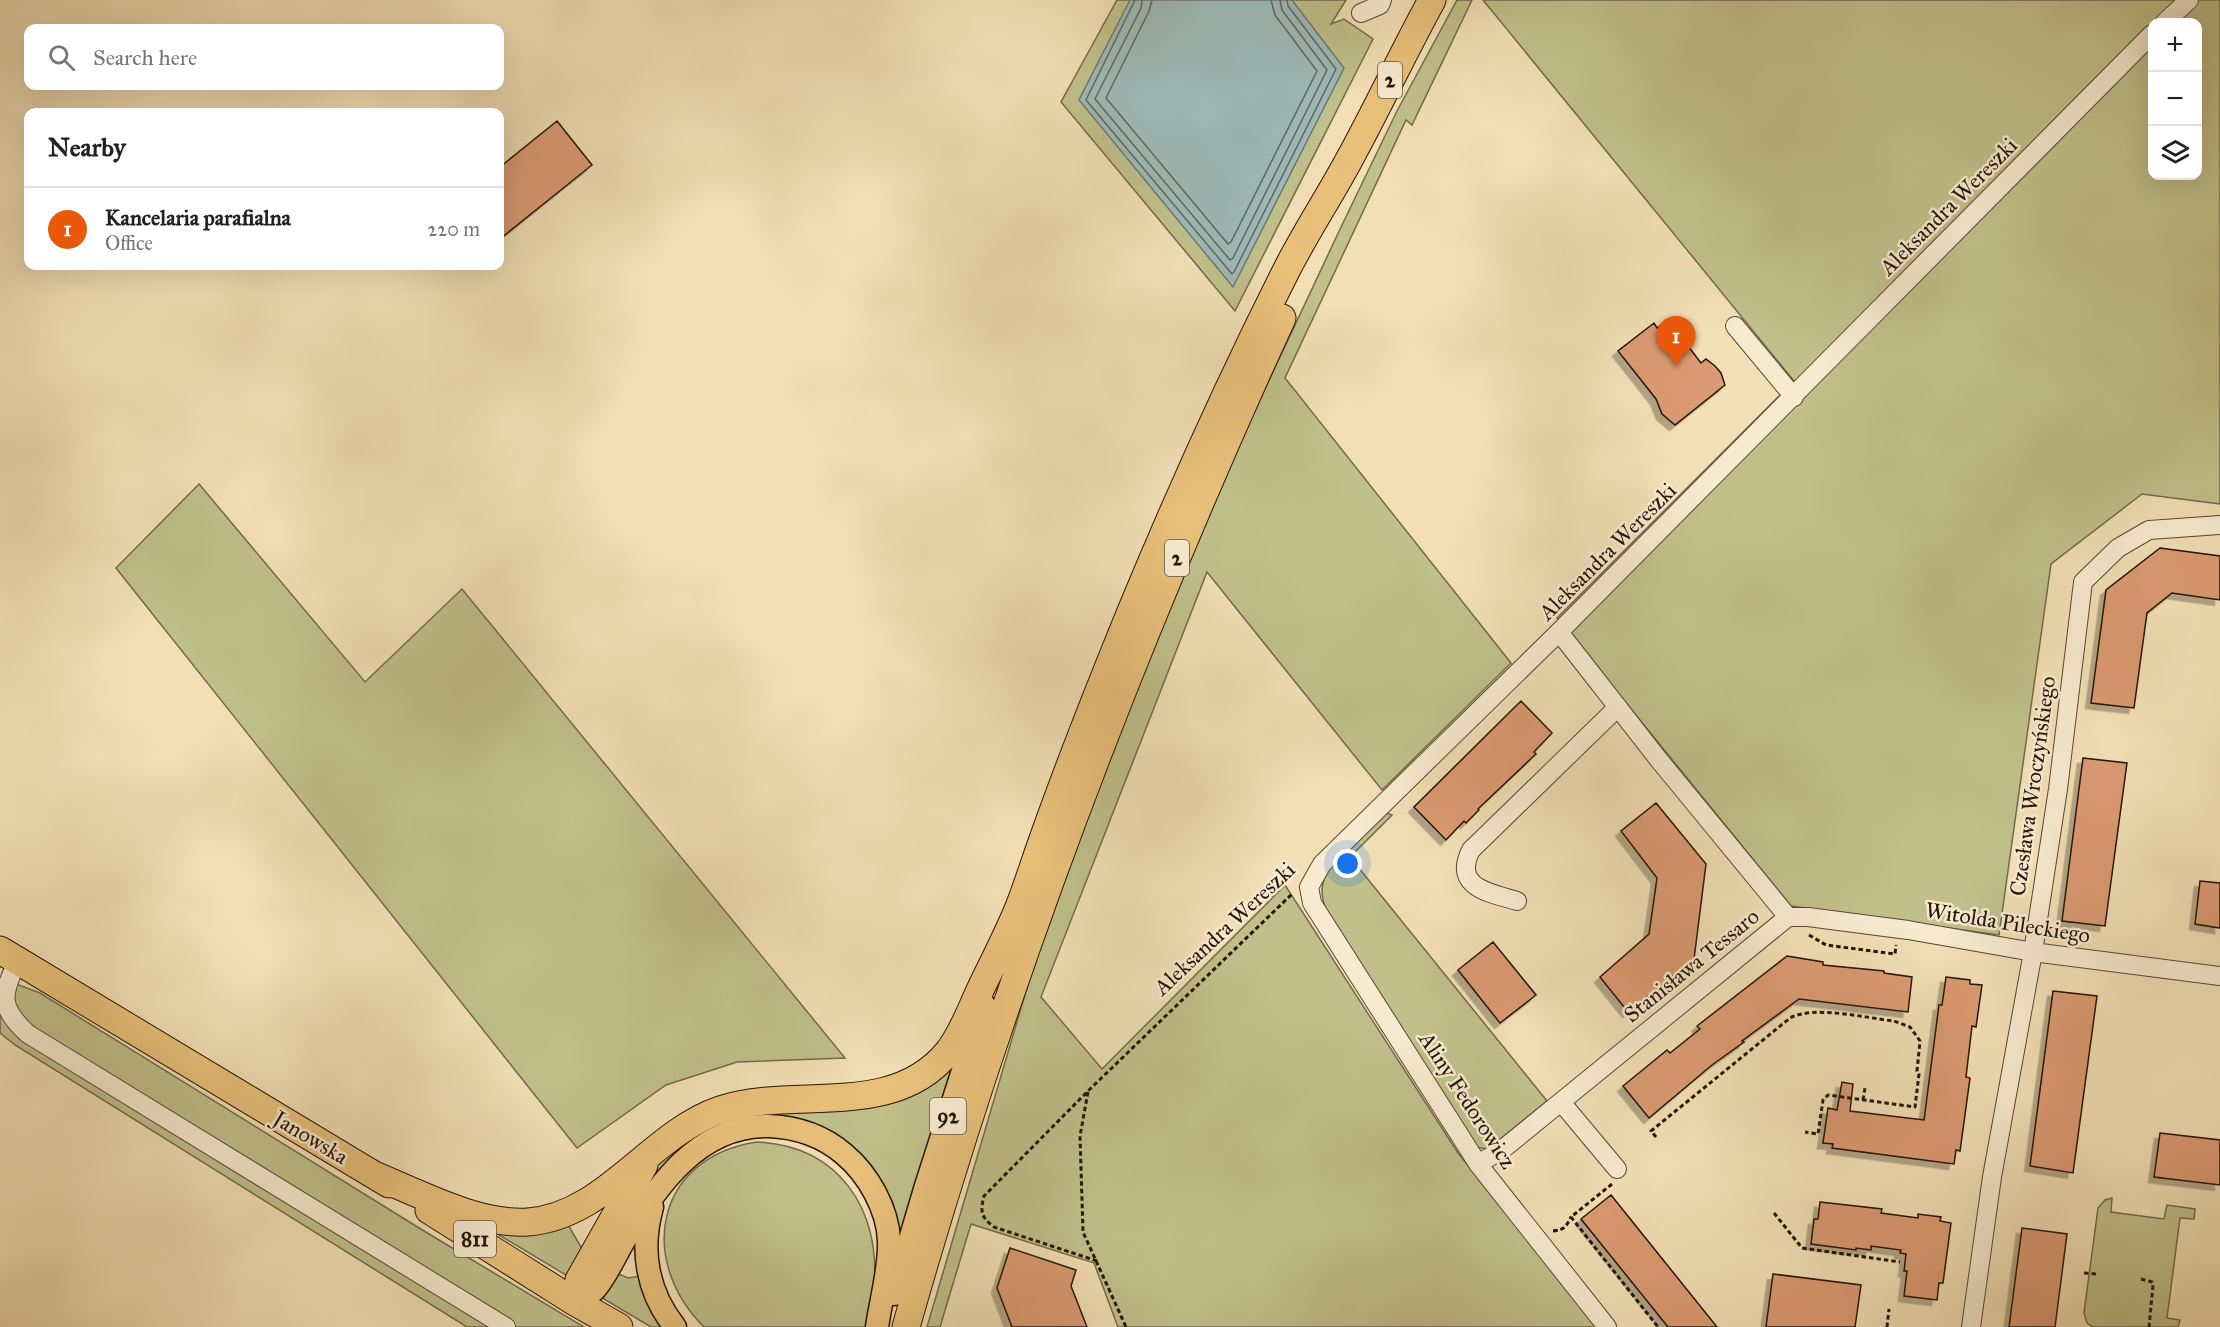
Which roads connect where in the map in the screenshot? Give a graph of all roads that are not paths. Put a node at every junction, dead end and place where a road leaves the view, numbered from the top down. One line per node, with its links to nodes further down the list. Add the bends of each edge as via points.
1 (1382, 0): 4 (street, via 1380,5)
2 (1432, 0): 7 (highway, 2)
3 (2190, 0): 5 (street)
4 (1361, 13)
5 (2170, 18)
6 (2148, 38): 9 (street, Aleksandra Wereszki)
7 (1349, 160): 15 (highway, 2, via 1290,262 1221,405 1134,605); 32 (highway, 2, via 1176,562 1087,781 993,1046)
8 (1735, 326): 9 (street)
9 (1794, 397): 11 (street, Aleksandra Wereszki)
10 (2220, 525): 17 (street, Czesława Wroczyńskiego, via 2149,530 2118,548 2083,582)
11 (1559, 633): 12 (street, Stanisława Tessaro); 13 (street, Aleksandra Wereszki, via 1322,864)
12 (1618, 707): 14 (street, via 1472,850 1466,867 1475,886); 16 (street, Stanisława Tessaro)
13 (1309, 887): 22 (street, Aliny Fedorowicz, via 1312,903)
14 (1517, 901)
15 (1019, 908): 21 (highway, via 957,1038 946,1054 918,1077 866,1095 758,1101 716,1111 689,1124); 31 (main road, 92, via 947,1120)
16 (1788, 917): 17 (street, Witolda Pileckiego, via 1898,929); 20 (street, Stanisława Tessaro)
17 (2033, 952): 19 (street, Witolda Pileckiego); 34 (street, Czesława Wroczyńskiego, via 1992,1178)
18 (9, 956): 23 (highway, Janowska / 811); 27 (street, via 2,995 4,1007 10,1020 28,1034)
19 (2220, 976)
20 (1561, 1102): 22 (street, Stanisława Tessaro); 24 (street)
21 (648, 1156): 23 (highway, via 586,1202 554,1217 527,1222 488,1219); 26 (highway, via 579,1280)
22 (1478, 1164): 33 (street, Aliny Fedorowicz)
23 (374, 1175): 26 (highway, Janowska / 811)
24 (1615, 1176)
25 (655, 1194): 26 (main road, via 594,1290); 29 (main road, via 646,1233 646,1262 653,1290); 30 (main road, via 687,1157 727,1133 774,1126 799,1130 825,1141 850,1159 869,1182 885,1223 889,1240)
26 (575, 1302): 28 (highway, Janowska / 811)
27 (506, 1327)
28 (619, 1327)
29 (675, 1327)
30 (877, 1327)
31 (884, 1327)
32 (906, 1327)
33 (1607, 1327)
34 (1971, 1327)

